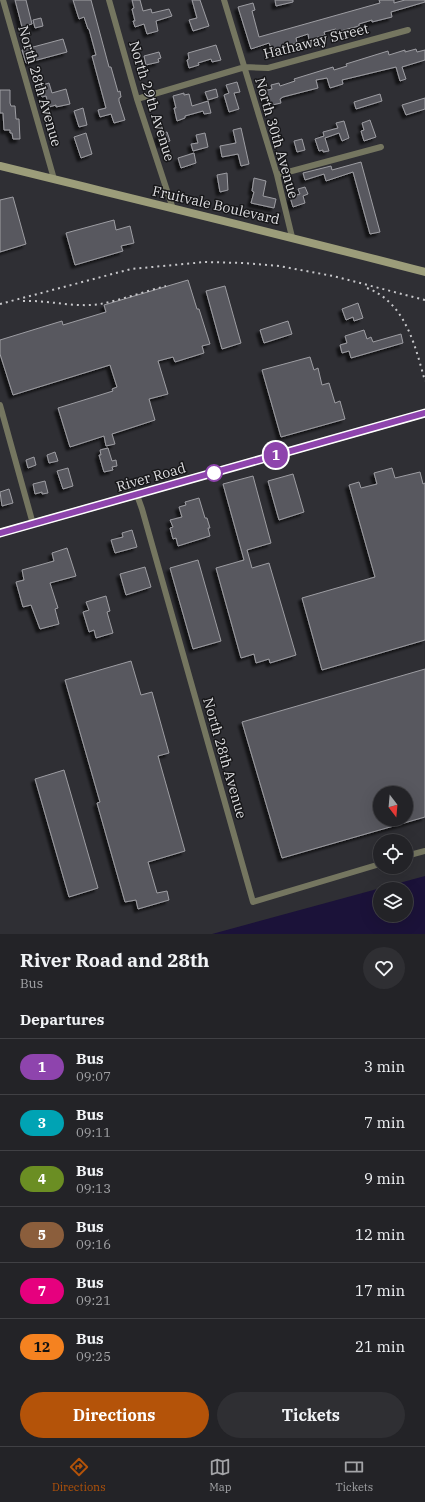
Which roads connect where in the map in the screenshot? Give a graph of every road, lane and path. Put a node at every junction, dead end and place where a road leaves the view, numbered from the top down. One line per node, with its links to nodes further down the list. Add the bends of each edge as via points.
1 (3, 0): 10 (street, North 28th Avenue)
2 (109, 0): 6 (street, North 29th Avenue)
3 (224, 0): 5 (street, North 30th Avenue)
4 (408, 30): 5 (street, Hathaway Street, via 268,68)
5 (245, 67): 6 (street, Hathaway Street); 9 (street, North 30th Avenue)
6 (137, 98): 11 (street, North 29th Avenue)
7 (381, 148): 9 (street)
8 (0, 166): 10 (street, Fruitvale Boulevard)
9 (277, 176): 12 (street, North 30th Avenue)
10 (54, 179): 11 (street, Fruitvale Boulevard)
11 (173, 209): 12 (street, Fruitvale Boulevard)
12 (292, 237): 13 (street, Fruitvale Boulevard)
13 (425, 272)
14 (0, 405): 17 (street)
15 (425, 413): 16 (street, River Road)
16 (136, 495): 17 (street, River Road); 21 (street, North 28th Avenue, via 253,902)
17 (33, 524): 18 (street, River Road)
18 (0, 534)
19 (425, 851): 20 (street)
20 (413, 854)
21 (373, 866)

